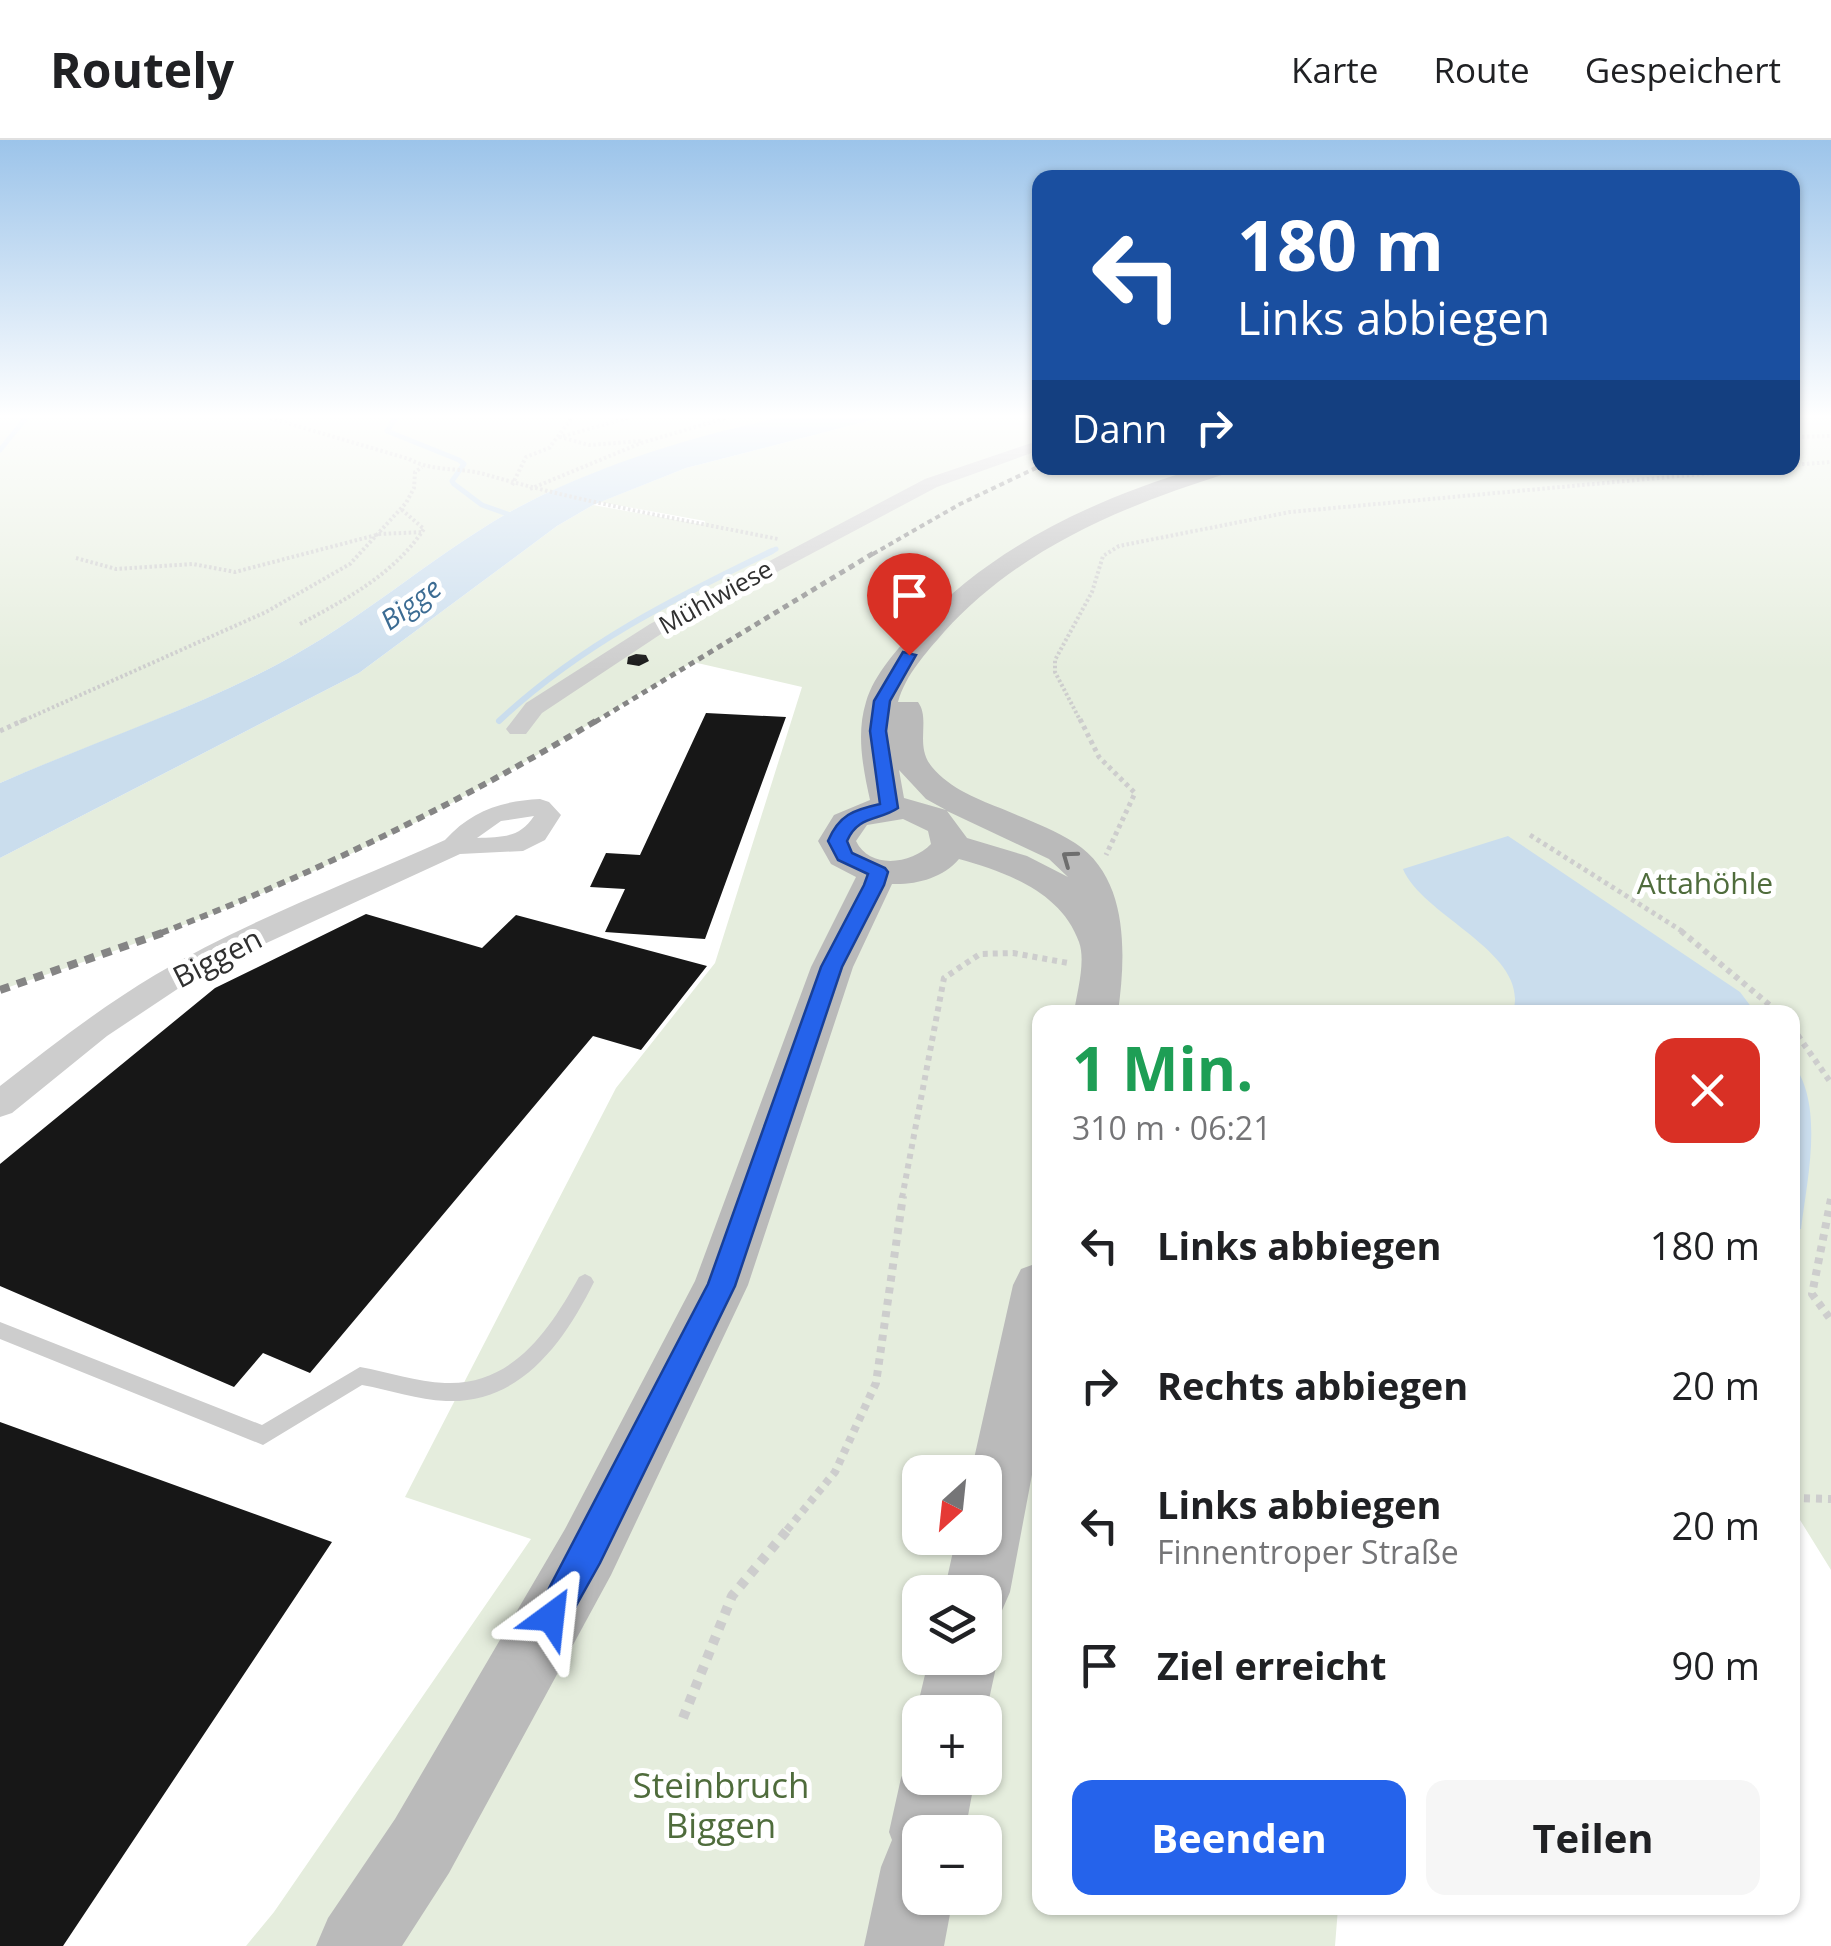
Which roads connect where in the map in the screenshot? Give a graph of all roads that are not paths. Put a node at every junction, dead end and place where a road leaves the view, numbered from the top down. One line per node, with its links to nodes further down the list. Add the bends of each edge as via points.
1 (892, 502): 4 (street, Mühlwiese, via 657,628 534,708)
2 (1117, 502): 3 (main road, via 1024,550 966,595)
3 (909, 655): 5 (main road, via 880,716); 9 (main road, one-way to 3, via 1100,906 1084,869 1046,843 949,797 916,771 904,718 913,689)
4 (518, 729)
5 (889, 808): 6 (main road, via 934,817 945,826); 8 (main road, via 859,814 844,824 838,841 844,856)
6 (950, 845): 8 (main road, via 912,871); 9 (main road, via 1012,862 1070,897 1087,917)
7 (455, 846): 11 (street, Biggen, via 168,981)
8 (878, 872): 17 (main road, via 832,967 721,1286 588,1552 422,1846)
9 (1099, 956): 10 (main road)
10 (1096, 1005)
11 (0, 1104)
12 (585, 1282): 14 (lane, via 560,1330 526,1368 488,1386 450,1392 360,1376 264,1435)
13 (1032, 1323): 15 (main road)
14 (0, 1330)
15 (980, 1575)
16 (910, 1915): 18 (main road)
17 (356, 1946)
18 (904, 1946)

